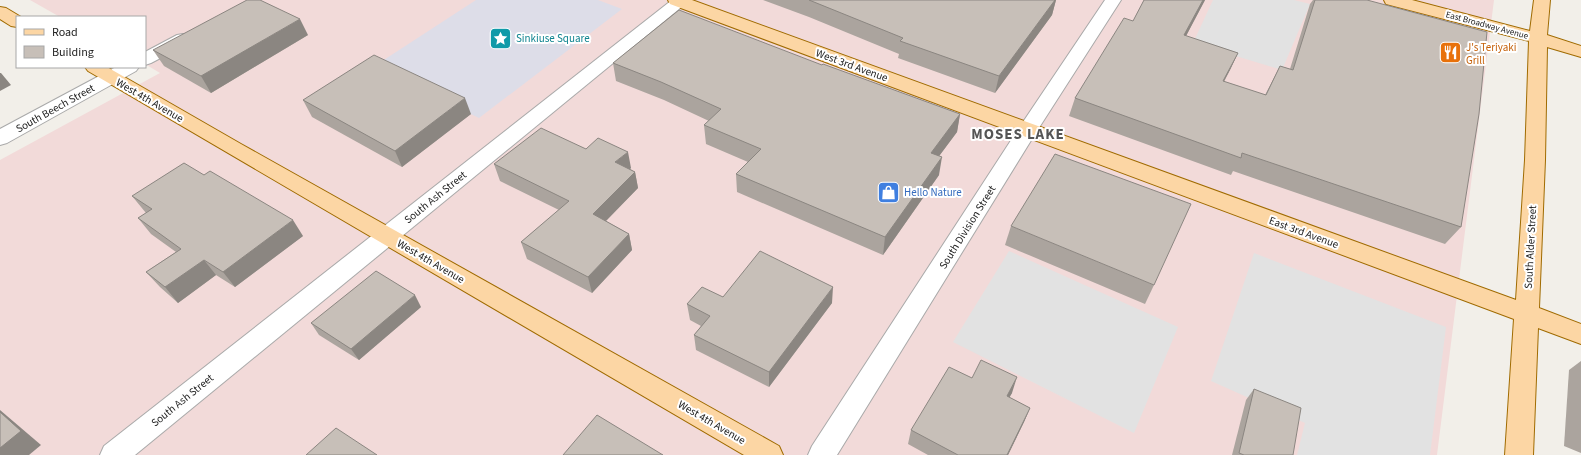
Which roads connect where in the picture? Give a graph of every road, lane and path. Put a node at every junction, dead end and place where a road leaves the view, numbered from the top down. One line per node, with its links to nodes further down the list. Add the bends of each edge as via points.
1 (680, 0): 14 (main road, West 3rd Avenue); 16 (street, South Ash Street)
2 (1113, 0): 14 (street, South Division Street)
3 (1392, 0): 8 (main road, East Broadway Avenue)
4 (1542, 0): 8 (main road, South Alder Street)
5 (0, 12): 6 (main road)
6 (16, 21)
7 (200, 29): 10 (street)
8 (1538, 38): 9 (main road, East Broadway Avenue); 17 (main road, South Alder Street, via 1535,160)
9 (1581, 52)
10 (146, 58)
11 (96, 68): 13 (main road, West 4th Avenue)
12 (128, 68): 13 (street, South Beech Street)
13 (111, 77): 15 (street, South Beech Street); 16 (main road, West 4th Avenue)
14 (1028, 130): 17 (main road, East 3rd Avenue); 21 (street, South Division Street)
15 (0, 138)
16 (386, 236): 19 (street, South Ash Street); 20 (main road, West 4th Avenue)
17 (1526, 314): 18 (main road, East 3rd Avenue); 22 (main road, South Alder Street)
18 (1581, 334)
19 (114, 455)
20 (769, 455)
21 (822, 455)
22 (1519, 455)

